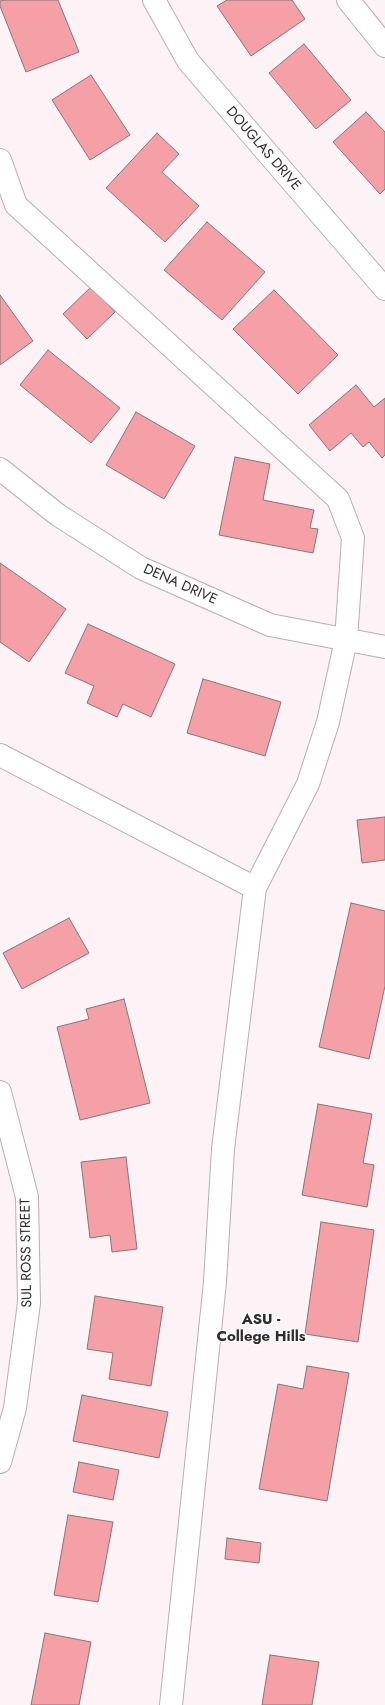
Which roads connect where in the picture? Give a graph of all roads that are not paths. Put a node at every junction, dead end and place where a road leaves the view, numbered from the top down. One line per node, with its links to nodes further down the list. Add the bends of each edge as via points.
1 (154, 0): 5 (street, DOUGLAS DRIVE, via 188,61)
2 (348, 0): 3 (street)
3 (385, 46)
4 (0, 160): 7 (street, via 16,205 338,499 353,538)
5 (385, 289)
6 (0, 469): 7 (street, DENA DRIVE, via 58,516 140,568 270,625)
7 (346, 640): 8 (street, DENA DRIVE); 10 (street, via 328,722 308,784)
8 (385, 647)
9 (0, 755): 10 (street)
10 (256, 888): 13 (street, via 223,1150 215,1282)
11 (0, 1092): 12 (street, SUL ROSS STREET, via 27,1197 30,1303 15,1408)
12 (0, 1462)
13 (172, 1705)

